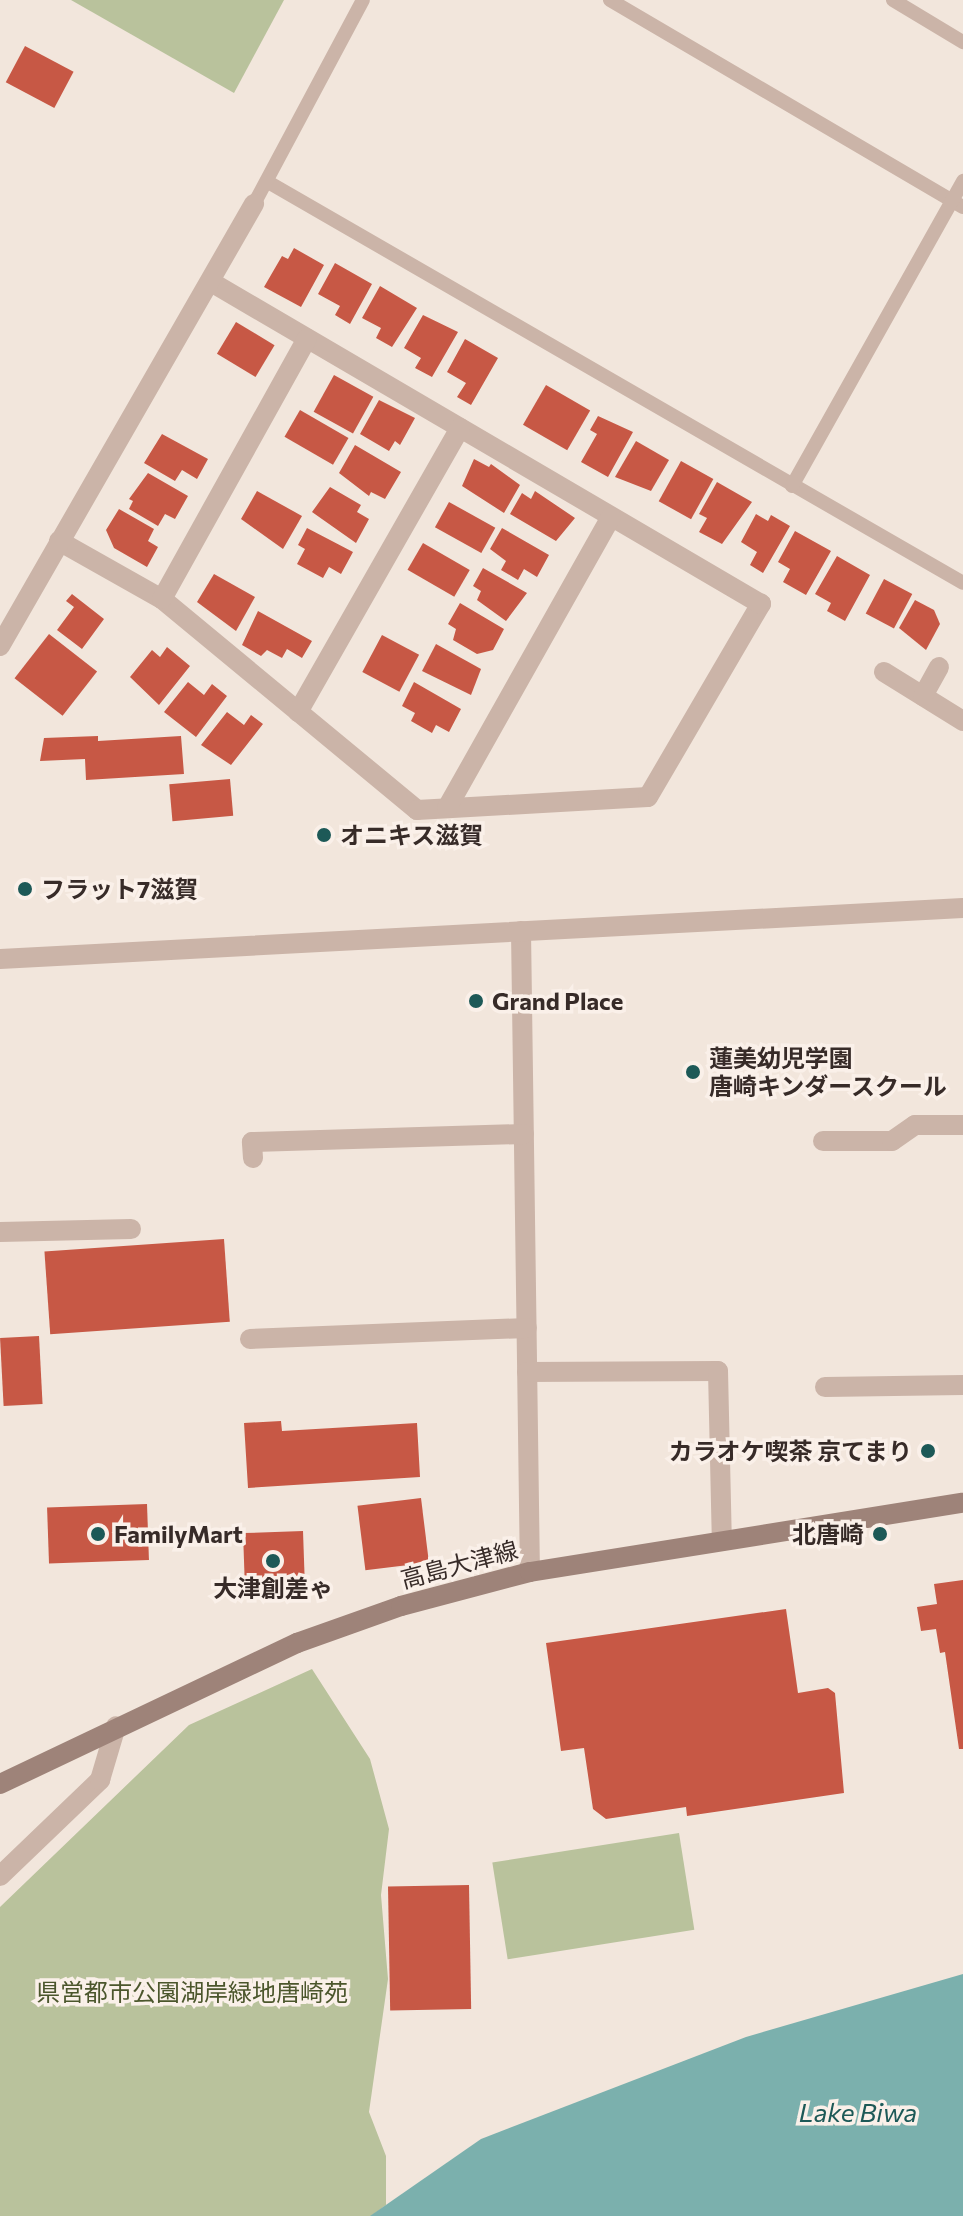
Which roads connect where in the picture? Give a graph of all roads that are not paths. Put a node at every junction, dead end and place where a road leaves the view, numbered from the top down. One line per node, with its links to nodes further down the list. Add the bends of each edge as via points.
1 (363, 0): 6 (lane)
2 (610, 0): 8 (lane)
3 (893, 0): 4 (lane)
4 (963, 42)
5 (963, 181): 8 (lane)
6 (268, 182): 7 (lane); 12 (lane)
7 (254, 204): 9 (street)
8 (957, 204): 12 (lane)
9 (211, 282): 10 (street); 14 (street)
10 (307, 339): 11 (street); 16 (street)
11 (460, 428): 13 (street); 21 (street)
12 (792, 486): 15 (lane)
13 (611, 517): 23 (street); 23 (street, via 761,604 648,797)
14 (59, 541): 16 (street); 17 (street)
15 (963, 583)
16 (162, 599): 21 (street)
17 (0, 646)
18 (939, 667): 20 (street)
19 (884, 672): 20 (street)
20 (923, 696): 22 (street)
21 (298, 712): 23 (street, via 417,810)
22 (963, 721)
23 (447, 808)
24 (963, 908): 25 (street)
25 (521, 931): 26 (street); 28 (street)
26 (0, 959)
27 (963, 1125): 29 (street, via 915,1125 892,1141)
28 (524, 1134): 30 (street, via 252,1142); 33 (street)
29 (823, 1141)
30 (253, 1158)
31 (131, 1229): 32 (street)
32 (0, 1232)
33 (527, 1328): 34 (street); 35 (street)
34 (250, 1339)
35 (527, 1372): 39 (street, via 718,1371); 40 (street)
36 (963, 1385): 37 (street)
37 (825, 1387)
38 (963, 1503): 39 (main road, 高島大津線)
39 (722, 1541): 40 (main road, 高島大津線)
40 (530, 1572): 41 (main road, 高島大津線, via 401,1606 297,1643)
41 (116, 1726): 42 (main road, 高島大津線); 43 (street, via 100,1780)
42 (0, 1784)
43 (0, 1876)

